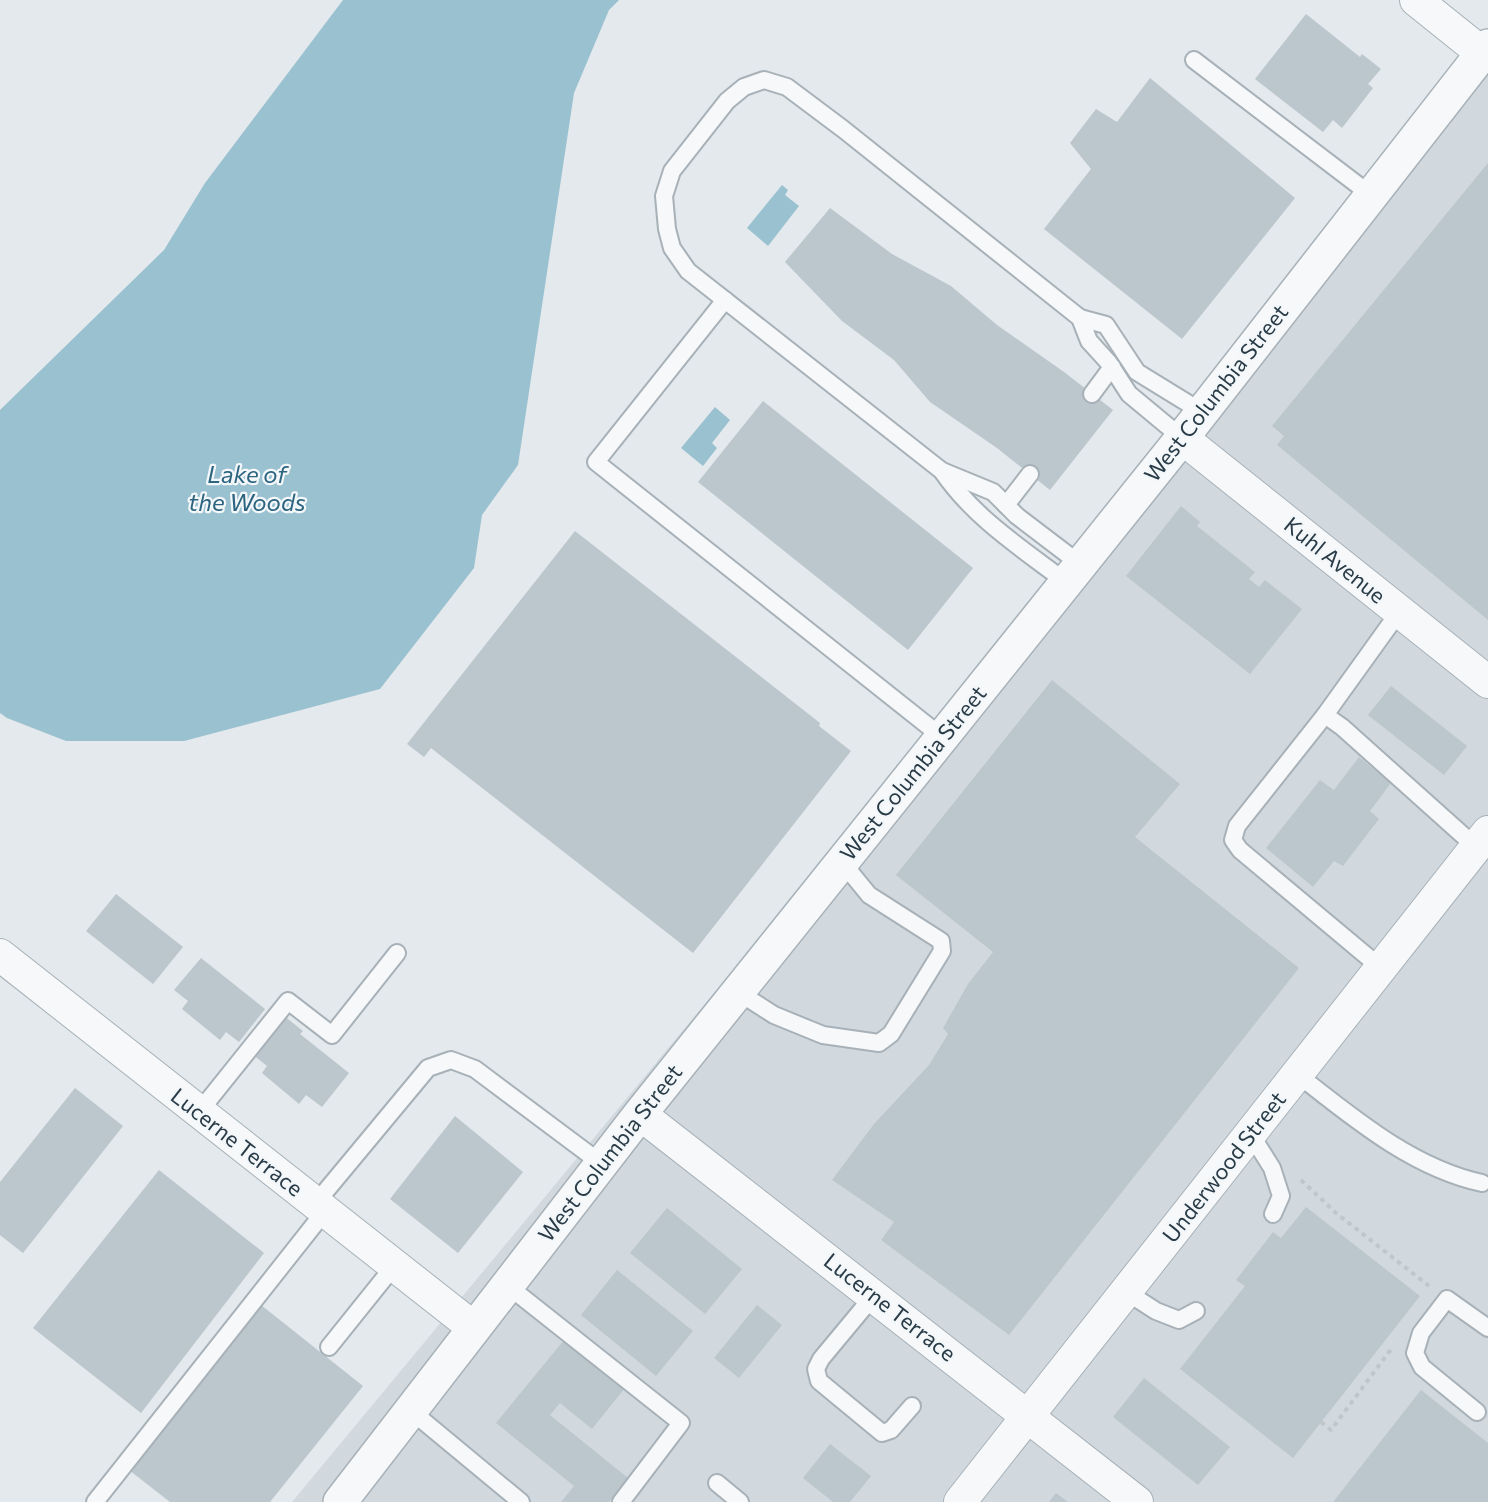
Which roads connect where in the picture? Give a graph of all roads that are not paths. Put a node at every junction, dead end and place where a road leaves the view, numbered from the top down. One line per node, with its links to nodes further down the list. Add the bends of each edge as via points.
1 (1416, 0): 2 (street)
2 (1486, 48): 4 (street, West Columbia Street)
3 (1194, 60): 4 (lane)
4 (1371, 195): 9 (street, West Columbia Street)
5 (725, 300): 6 (lane, via 688,271 672,248 664,196 672,171 727,101 744,87 764,81 788,87); 11 (lane); 18 (lane, via 596,462)
6 (1080, 318): 7 (lane, via 1089,341); 9 (lane, via 1106,325 1137,372)
7 (1112, 367): 8 (lane); 10 (lane, via 1129,394)
8 (1092, 394)
9 (1202, 412): 10 (street, West Columbia Street)
10 (1182, 438): 14 (street, West Columbia Street); 15 (street, Kuhl Avenue)
11 (942, 471): 13 (lane, via 993,492); 14 (lane, via 960,498 1000,533)
12 (1030, 474): 13 (lane)
13 (1006, 505): 14 (lane)
14 (1073, 573): 18 (street, West Columbia Street)
15 (1399, 612): 16 (street, Kuhl Avenue); 17 (lane)
16 (1488, 682)
17 (1325, 715): 19 (lane); 23 (lane, via 1237,826 1233,840)
18 (942, 737): 20 (street, West Columbia Street)
19 (1482, 839): 23 (street, Underwood Street)
20 (842, 862): 24 (street, West Columbia Street); 24 (lane, via 869,895 941,941 942,951 891,1034 879,1043 823,1035 774,1015)
21 (397, 953): 26 (lane, via 332,1035 288,1001)
22 (0, 955): 26 (street, Lucerne Terrace)
23 (1381, 968): 25 (street, Underwood Street)
24 (738, 992): 27 (street, West Columbia Street)
25 (1297, 1074): 28 (street, Underwood Street); 30 (lane, via 1357,1120 1414,1156 1455,1177)
26 (199, 1112): 31 (street, Lucerne Terrace)
27 (640, 1114): 29 (street, West Columbia Street); 36 (street, Lucerne Terrace)
28 (1250, 1133): 32 (lane, via 1272,1168 1281,1196); 35 (street, Underwood Street)
29 (602, 1164): 31 (lane, via 475,1069 452,1060 428,1068); 34 (street, West Columbia Street)
30 (1482, 1183)
31 (320, 1208): 33 (street, Lucerne Terrace); 46 (lane)
32 (1273, 1214)
33 (394, 1266): 38 (street, Lucerne Terrace); 40 (lane)
34 (507, 1286): 38 (street, West Columbia Street); 49 (lane, via 681,1423)
35 (1125, 1291): 37 (lane, via 1179,1320); 44 (street, Underwood Street)
36 (875, 1294): 41 (lane, via 821,1359 816,1369 819,1381 882,1433 891,1430); 44 (street, Lucerne Terrace)
37 (1196, 1311)
38 (474, 1328): 42 (street, West Columbia Street)
39 (1488, 1328): 43 (lane, via 1447,1299 1421,1332 1415,1353 1422,1367)
40 (329, 1347)
41 (912, 1406)
42 (410, 1410): 47 (street, West Columbia Street); 48 (lane)
43 (1477, 1412)
44 (1027, 1416): 51 (street, Underwood Street); 52 (street, Lucerne Terrace)
45 (717, 1484): 50 (lane)
46 (95, 1502)
47 (340, 1502)
48 (521, 1502)
49 (621, 1502)
50 (740, 1502)
51 (960, 1502)
52 (1137, 1502)

